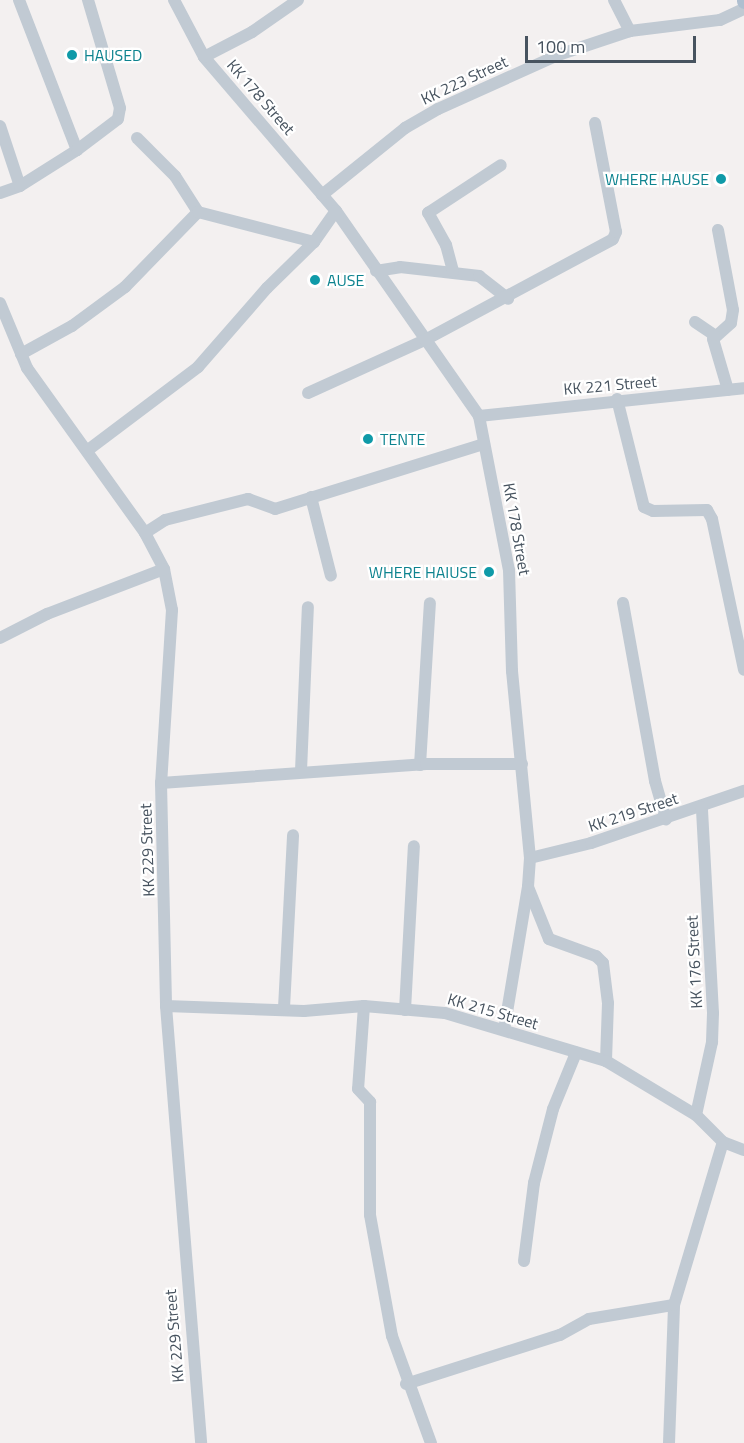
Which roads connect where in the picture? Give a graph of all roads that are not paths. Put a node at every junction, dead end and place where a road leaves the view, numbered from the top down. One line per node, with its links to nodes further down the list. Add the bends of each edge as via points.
1 (19, 0): 12 (street)
2 (88, 0): 12 (street, via 120,114 112,125)
3 (174, 0): 8 (street, KK 178 Street)
4 (298, 0): 8 (street, KK 178 Street, via 252,32)
5 (614, 0): 7 (street)
6 (744, 9): 7 (street, KK 223 Street, via 720,20)
7 (630, 31): 16 (street, KK 223 Street, via 558,55 438,109 405,128)
8 (204, 57): 16 (street, KK 178 Street)
9 (595, 123): 23 (street, via 616,232 614,239)
10 (0, 126): 14 (street)
11 (137, 138): 17 (street, via 175,176)
12 (77, 150): 14 (street)
13 (501, 165): 22 (street, via 428,213 446,244)
14 (20, 186): 15 (street)
15 (0, 193)
16 (322, 195): 18 (street, KK 178 Street)
17 (198, 212): 20 (street); 28 (street, via 125,287 72,327)
18 (336, 212): 20 (street); 21 (street, KK 178 Street)
19 (718, 230): 26 (street, via 733,310 731,323)
20 (314, 242): 35 (street, via 267,288 198,367)
21 (376, 270): 22 (street, via 400,267); 27 (street, KK 178 Street)
22 (453, 271): 23 (street, via 479,276)
23 (508, 299): 27 (street)
24 (0, 303): 28 (street, KK 229 Street)
25 (694, 322): 26 (street)
26 (714, 335): 30 (street)
27 (425, 340): 31 (street); 33 (street, KK 178 Street)
28 (21, 354): 35 (street, KK 229 Street, via 27,368)
29 (744, 388): 30 (street, KK 221 Street)
30 (728, 390): 32 (street, KK 221 Street)
31 (309, 393)
32 (617, 399): 33 (street, KK 221 Street); 44 (street, via 644,507 653,511 707,510 712,519)
33 (479, 416): 34 (street, KK 178 Street)
34 (484, 444): 36 (street); 45 (street, KK 178 Street, via 509,570 512,671)
35 (88, 450): 37 (street, KK 229 Street)
36 (311, 497): 37 (street, via 274,509 248,499 165,520); 39 (street)
37 (145, 533): 38 (street, KK 229 Street)
38 (164, 569): 43 (street, via 47,614); 48 (street, KK 229 Street, via 172,610)
39 (331, 576)
40 (430, 603): 46 (street)
41 (623, 603): 51 (street, via 655,781)
42 (308, 607): 47 (street)
43 (0, 638)
44 (744, 670)
45 (522, 764): 46 (street); 54 (street, KK 178 Street)
46 (420, 765): 47 (street)
47 (301, 771): 48 (street)
48 (161, 783): 56 (street, KK 229 Street)
49 (744, 791): 50 (street, KK 219 Street)
50 (702, 807): 51 (street, KK 219 Street); 63 (street, KK 176 Street, via 713,1013 712,1042)
51 (666, 819): 54 (street, KK 219 Street)
52 (293, 835): 58 (street)
53 (414, 846): 59 (street)
54 (530, 858): 55 (street, KK 178 Street)
55 (528, 887): 60 (street); 62 (street, KK 178 Street, via 549,939 596,956 603,963 608,1003)
56 (166, 1006): 58 (street, KK 215 Street); 69 (street, KK 229 Street)
57 (364, 1006): 58 (street, KK 215 Street); 59 (street, KK 215 Street); 68 (street, via 358,1089 370,1102 368,1196 392,1336)
58 (284, 1008)
59 (405, 1010): 60 (street, KK 215 Street, via 445,1013)
60 (504, 1030): 61 (street, KK 215 Street)
61 (576, 1053): 62 (street, KK 215 Street); 66 (street, via 554,1109 534,1183)
62 (606, 1061): 63 (street, KK 215 Street)
63 (696, 1115): 64 (street, KK 215 Street)
64 (723, 1142): 65 (street, KK 215 Street); 67 (street)
65 (744, 1150)
66 (524, 1261)
67 (674, 1305): 68 (street, via 589,1319 560,1335); 71 (street)
68 (406, 1383): 70 (street)
69 (201, 1443)
70 (431, 1443)
71 (669, 1443)

